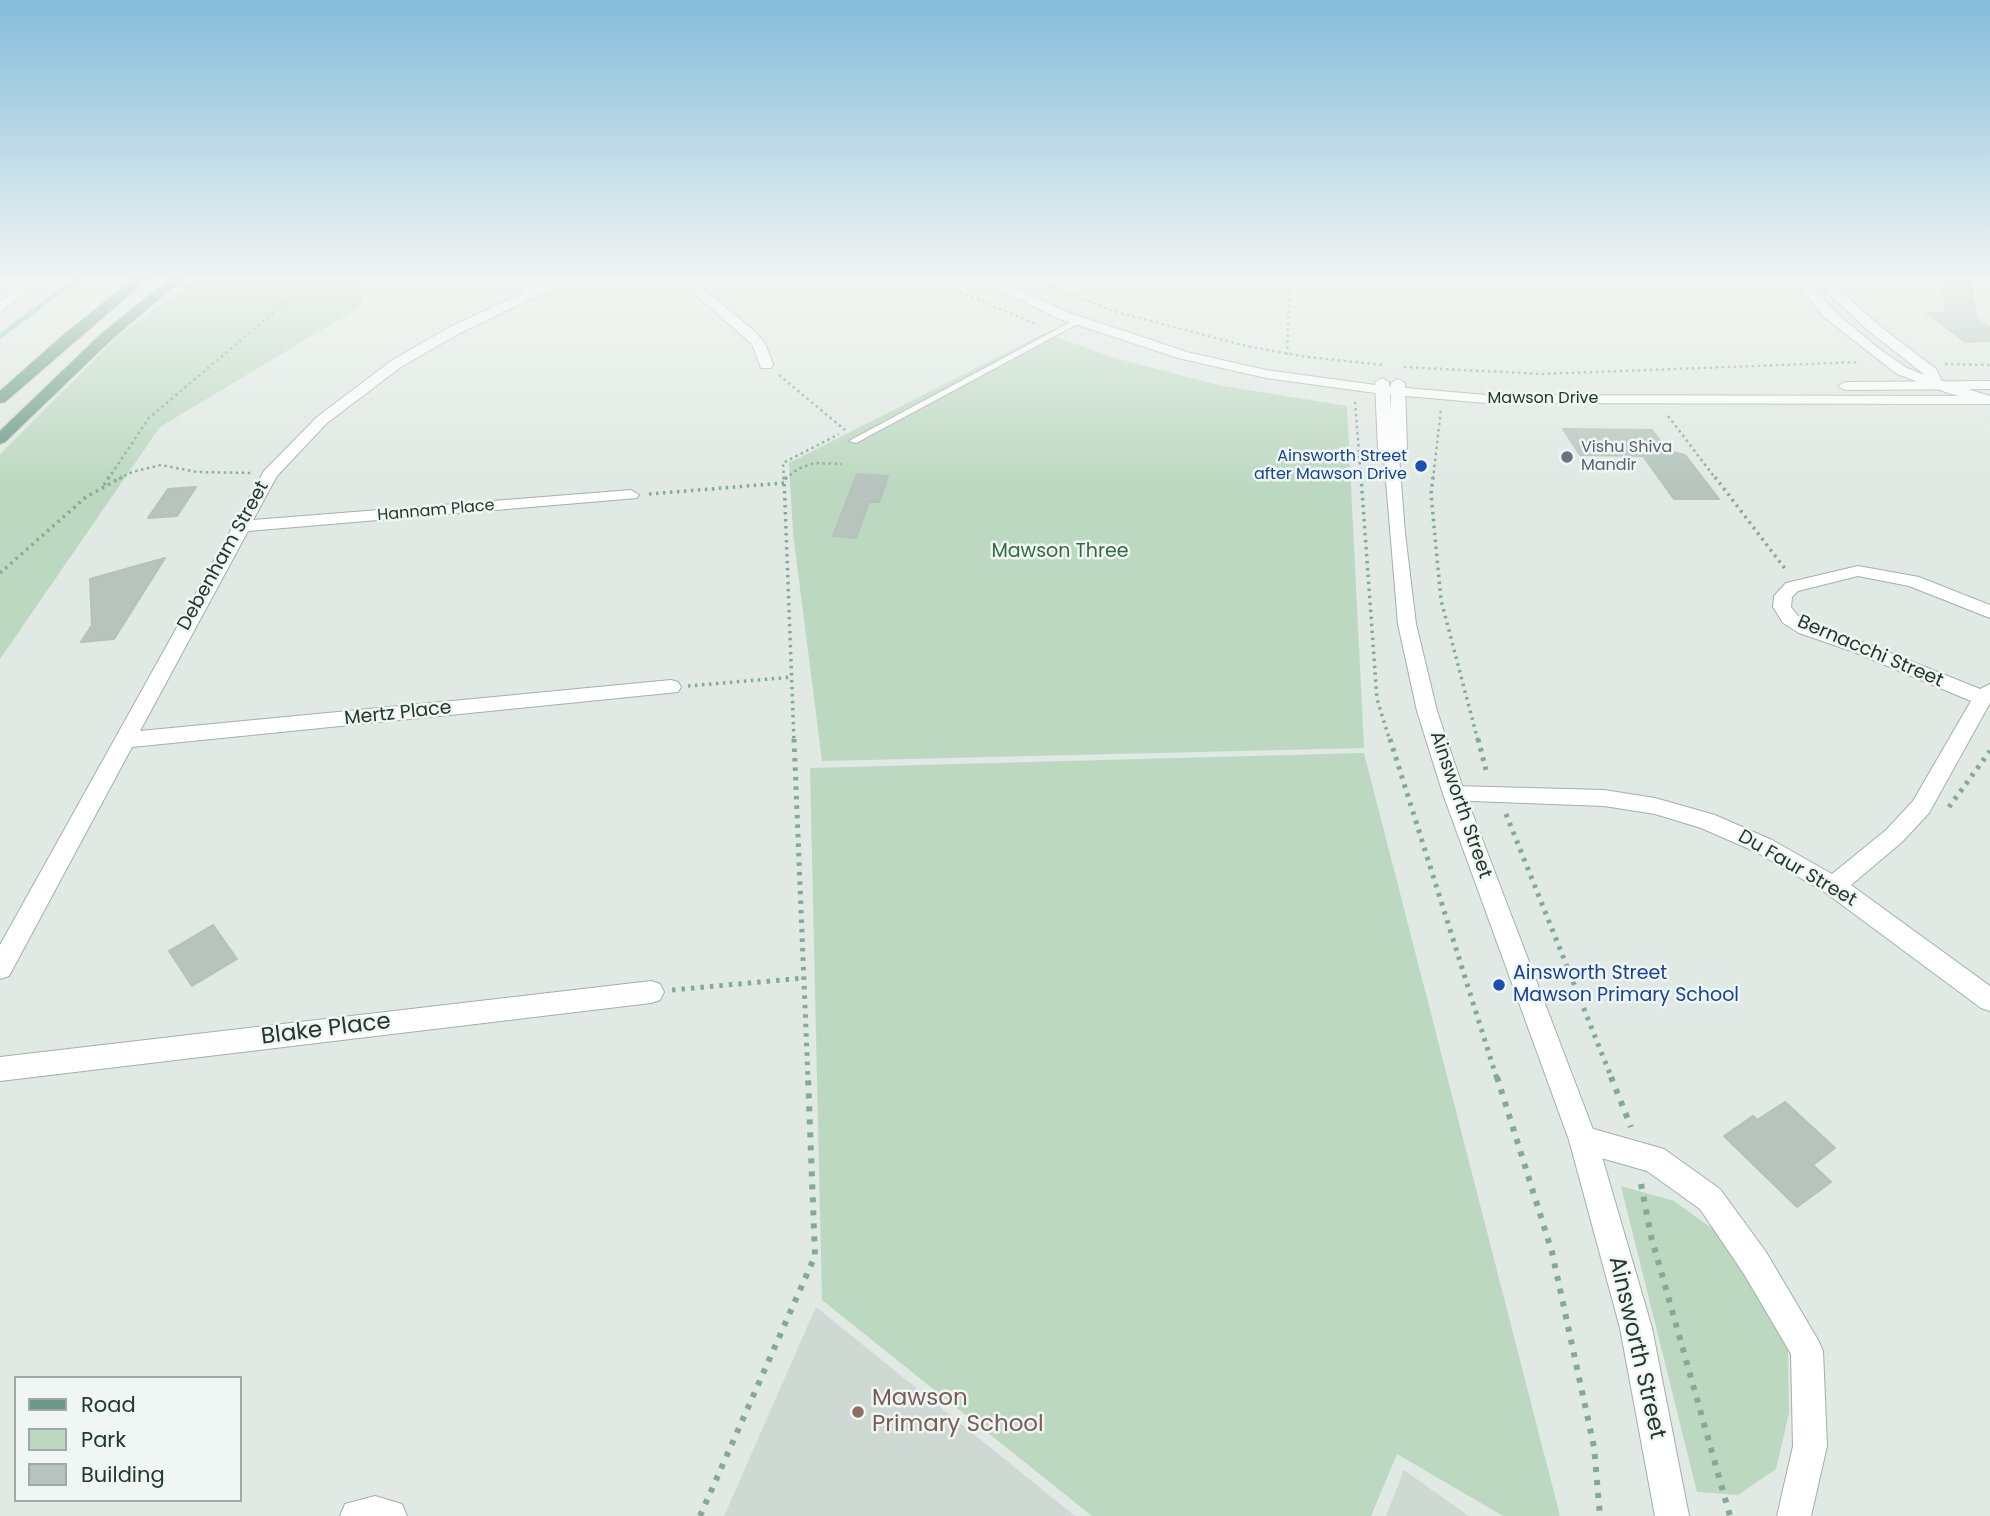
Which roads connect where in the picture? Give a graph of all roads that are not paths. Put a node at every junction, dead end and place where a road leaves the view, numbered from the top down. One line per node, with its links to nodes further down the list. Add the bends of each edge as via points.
1 (57, 347): 14 (main road)
2 (96, 347): 17 (main road)
3 (426, 347): 21 (street, Debenham Street, via 322,421 270,474)
4 (759, 347): 9 (street)
5 (1031, 347): 18 (lane)
6 (1158, 347): 12 (street, Mawson Drive, via 1291,379)
7 (1870, 347): 10 (street, via 1902,371)
8 (1898, 347): 10 (street, via 1931,372)
9 (766, 365)
10 (1938, 385): 11 (street, Mawson Drive); 13 (street, Mawson Drive); 15 (street, via 1939,391); 16 (street)
11 (1990, 385)
12 (1382, 386): 13 (street, Mawson Drive); 19 (street, Ainsworth Street, via 1386,449)
13 (1399, 388): 15 (street, Mawson Drive, via 1486,399); 19 (street, Ainsworth Street, via 1399,452)
14 (0, 399)
15 (1930, 400): 16 (street, Mawson Drive)
16 (1990, 400)
17 (0, 439)
18 (853, 441)
19 (1392, 456): 26 (street, Ainsworth Street, via 1407,624 1427,711)
20 (631, 495): 21 (street, Hannam Place)
21 (241, 526): 25 (street, Debenham Street)
22 (1990, 612): 24 (street, Bernacchi Street, via 1913,581 1858,571 1798,585 1783,596 1782,607 1806,629)
23 (671, 687): 25 (street, Mertz Place)
24 (1986, 694): 27 (street, Bernacchi Street, via 1921,807)
25 (124, 740): 28 (street, Debenham Street)
26 (1454, 794): 27 (street, Du Faur Street, via 1604,797 1655,806 1707,821 1764,846); 32 (street, Ainsworth Street)
27 (1834, 886): 30 (street, Du Faur Street)
28 (0, 968)
29 (651, 992): 31 (street, Blake Place)
30 (1990, 1000)
31 (0, 1069)
32 (1583, 1140): 35 (street, Ainsworth Street, via 1636,1328); 36 (street, via 1654,1159 1710,1199 1755,1263 1807,1351 1810,1446)
33 (357, 1516): 34 (street)
34 (390, 1516)
35 (1672, 1516)
36 (1794, 1516)

